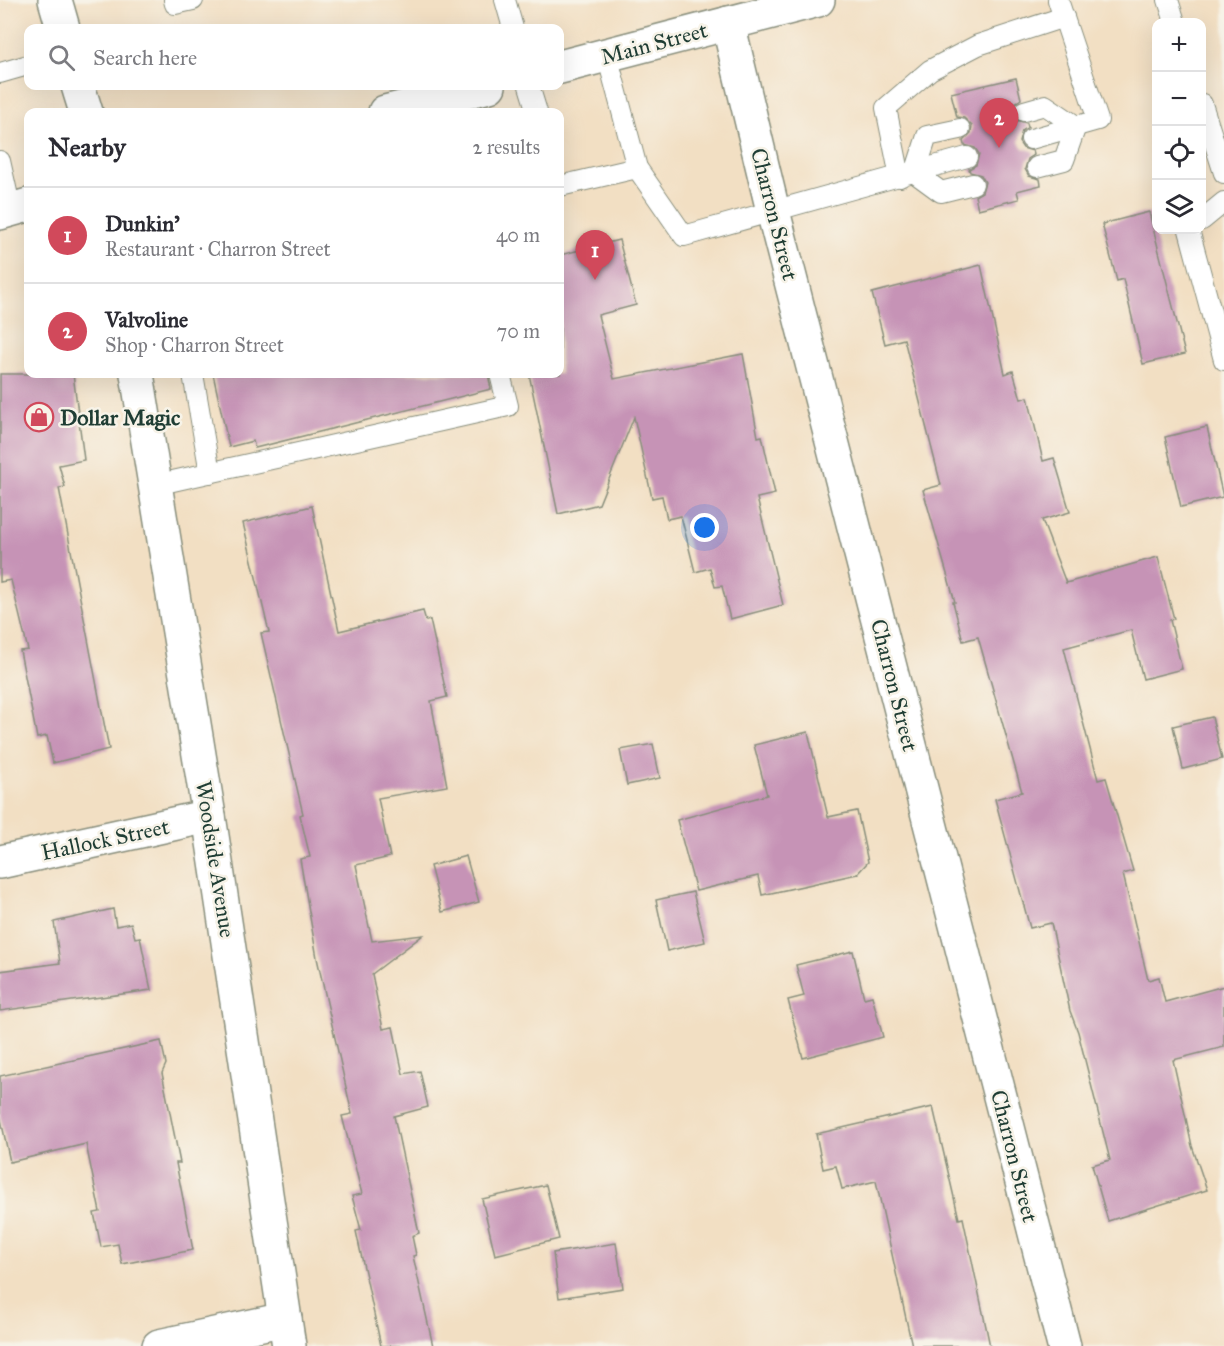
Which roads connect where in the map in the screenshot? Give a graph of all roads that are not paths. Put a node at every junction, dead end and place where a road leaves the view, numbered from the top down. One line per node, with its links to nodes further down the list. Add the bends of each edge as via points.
1 (56, 0): 10 (street)
2 (174, 0): 3 (lane, via 175,4)
3 (193, 0)
4 (505, 0): 11 (lane)
5 (818, 0): 9 (street, Main Street)
6 (1168, 0): 8 (lane)
7 (1061, 9): 25 (lane, via 1098,120); 33 (lane, via 930,70 886,108)
8 (1174, 18)
9 (729, 23): 12 (street, Main Street); 38 (street, Charron Street)
10 (62, 24)
11 (512, 24)
12 (607, 55): 14 (street, Main Street); 31 (lane)
13 (24, 66): 15 (lane)
14 (564, 66)
15 (0, 73)
16 (79, 90): 20 (street)
17 (478, 90): 19 (street)
18 (530, 90): 22 (lane)
19 (433, 106): 21 (street)
20 (85, 108)
21 (417, 108)
22 (536, 108)
23 (1024, 111): 25 (lane, via 1045,105)
24 (1206, 117): 32 (lane)
25 (1076, 126): 27 (lane); 30 (lane, via 1064,160)
26 (960, 129): 33 (lane, via 927,136)
27 (1031, 139)
28 (967, 157): 33 (lane)
29 (0, 161): 37 (lane)
30 (1037, 167)
31 (637, 168): 35 (lane); 38 (lane, via 684,236)
32 (1224, 173)
33 (908, 175): 34 (lane, via 941,192); 38 (lane)
34 (973, 184)
35 (564, 185)
36 (1224, 202): 39 (lane)
37 (13, 209)
38 (773, 211): 51 (street, Charron Street)
39 (1206, 217)
40 (1190, 234): 41 (lane)
41 (1224, 360)
42 (138, 378): 46 (street, Woodside Avenue)
43 (194, 378): 45 (lane)
44 (501, 378): 45 (lane, via 508,406)
45 (210, 473): 46 (lane)
46 (155, 485): 47 (street, Woodside Avenue)
47 (209, 816): 48 (street, Hallock Street); 49 (street, Woodside Avenue)
48 (0, 862)
49 (287, 1332): 50 (street)
50 (159, 1346)
51 (1064, 1346)

